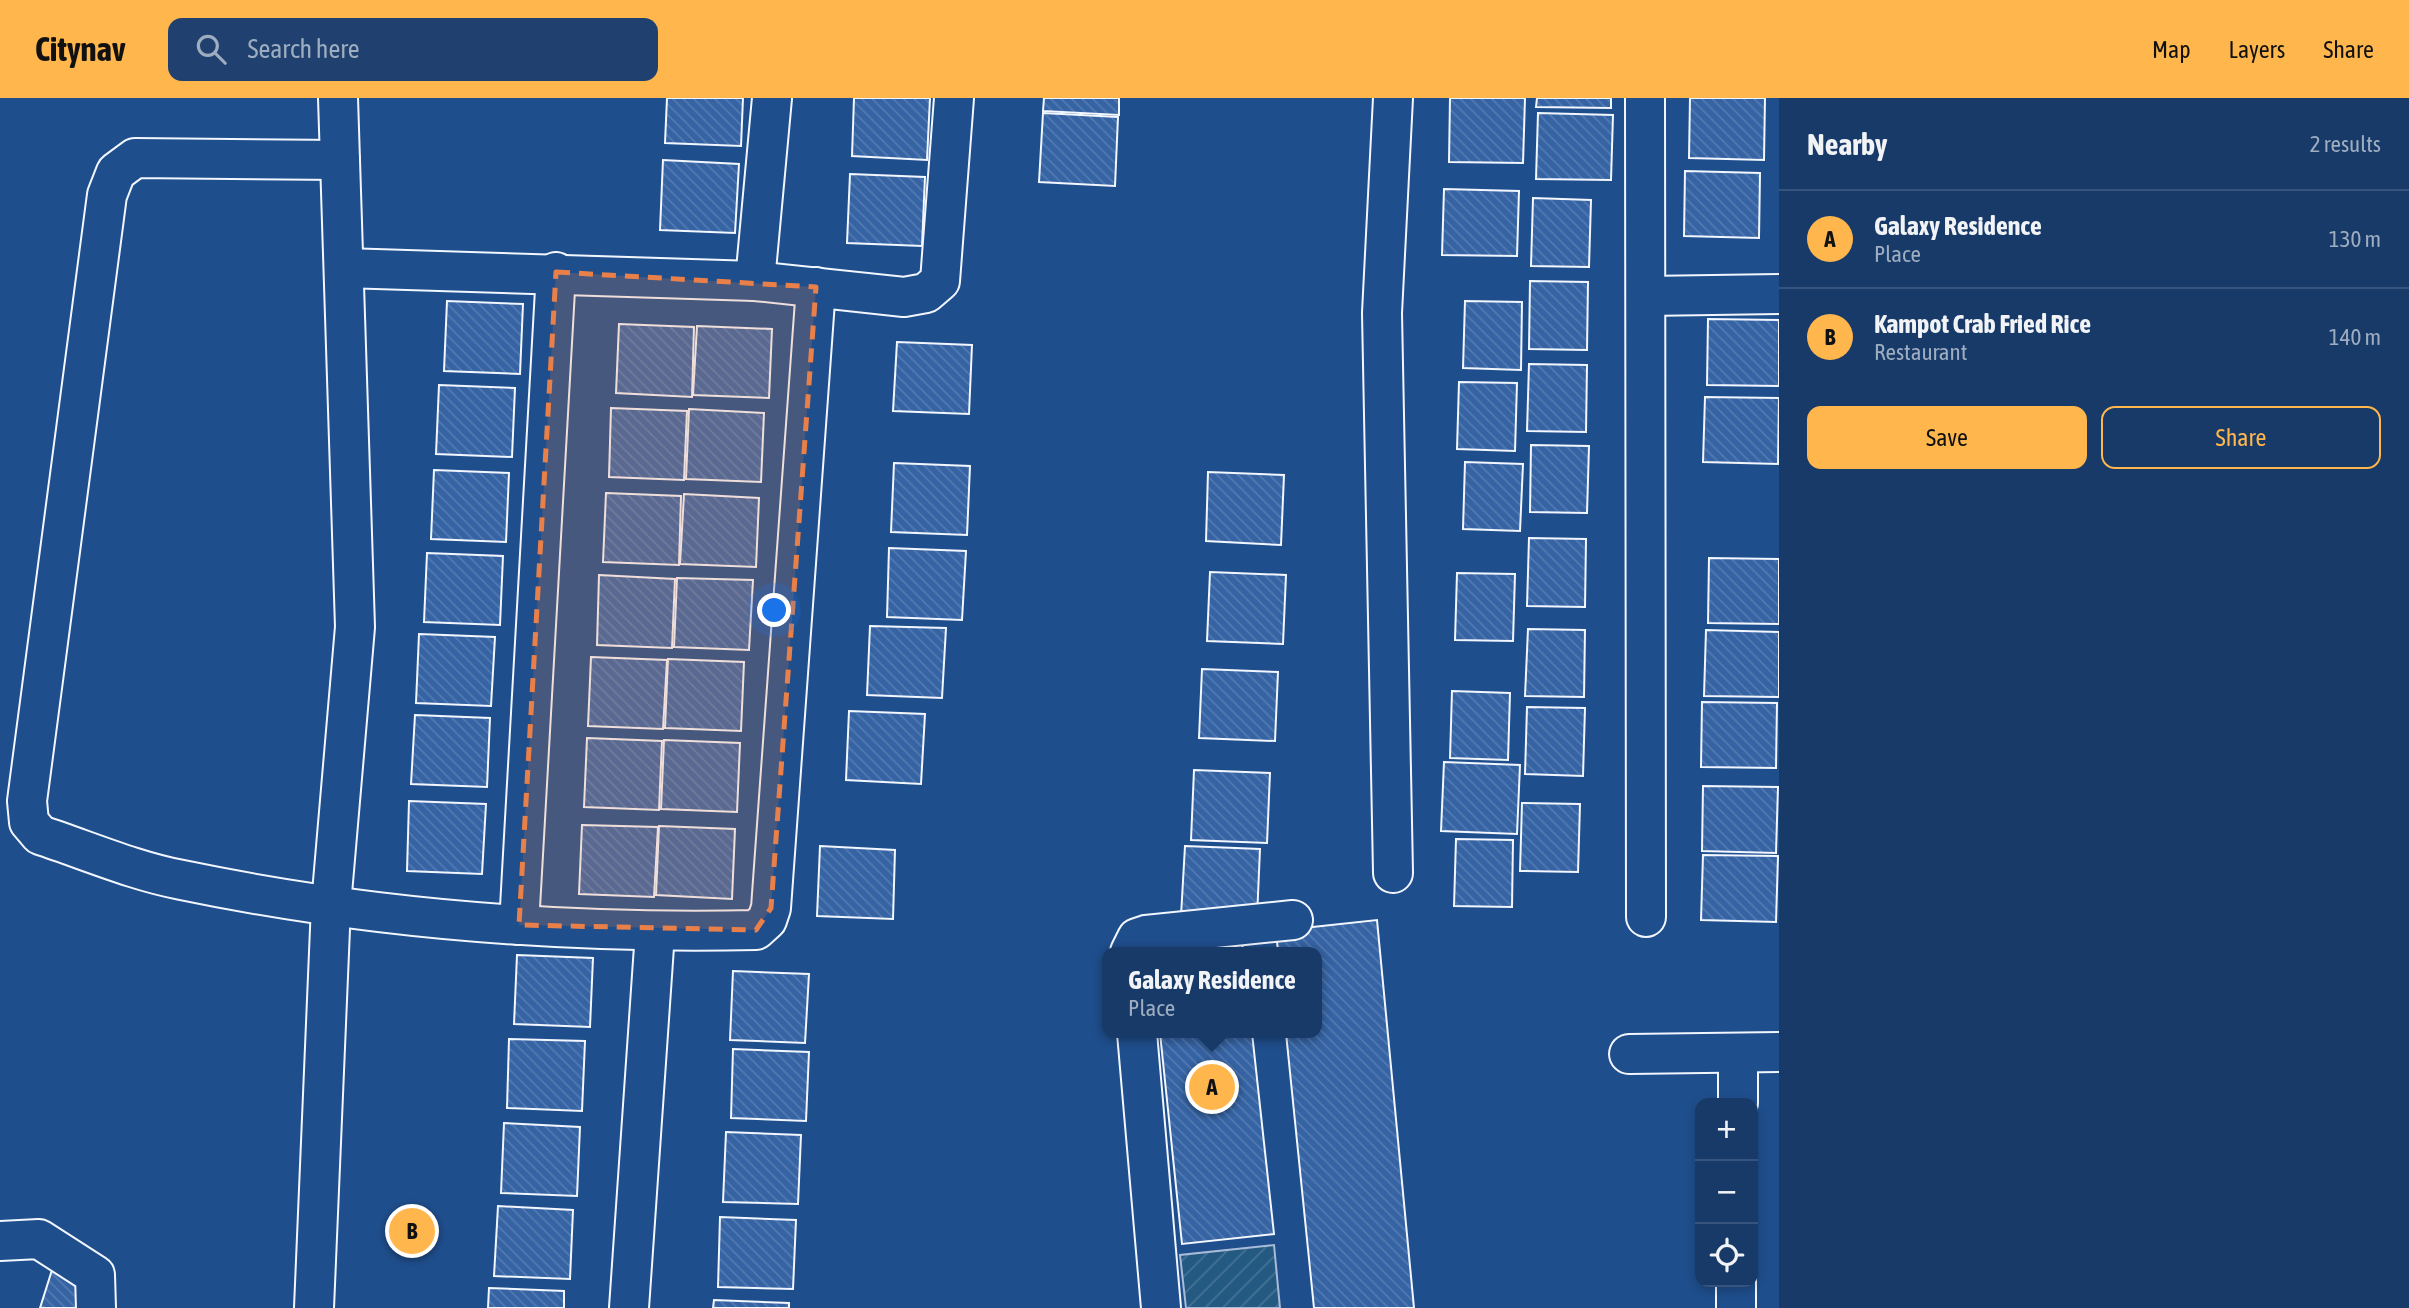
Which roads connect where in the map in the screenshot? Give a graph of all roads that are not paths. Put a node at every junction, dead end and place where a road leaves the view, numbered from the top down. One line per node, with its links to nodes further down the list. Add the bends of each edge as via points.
1 (338, 98): 6 (street)
2 (772, 98): 9 (street)
3 (954, 98): 10 (street, via 940,281 926,293 904,297)
4 (1393, 98): 13 (street, via 1382,313)
5 (1645, 98): 12 (street)
6 (340, 160): 7 (street); 14 (street, via 135,158 116,172 107,195 27,801 29,822 40,835 179,880)
7 (344, 268): 8 (street); 14 (street, via 355,627)
8 (556, 272): 9 (street); 17 (street)
9 (755, 281): 10 (street)
10 (816, 287): 18 (street, via 771,908 757,930)
11 (1779, 294): 12 (street)
12 (1646, 296): 15 (street)
13 (1393, 873)
14 (331, 905): 17 (street); 28 (street)
15 (1646, 917)
16 (1293, 920): 19 (street, via 1146,935 1137,938)
17 (519, 925): 18 (street)
18 (655, 932): 29 (street)
19 (1132, 947)
20 (1137, 1038): 30 (street)
21 (1779, 1052): 22 (street)
22 (1738, 1053): 23 (street); 24 (street)
23 (1629, 1054)
24 (1738, 1098)
25 (0, 1241): 27 (street, via 39,1239 94,1275)
26 (1737, 1287): 31 (street)
27 (96, 1308)
28 (314, 1308)
29 (629, 1308)
30 (1161, 1308)
31 (1736, 1308)

